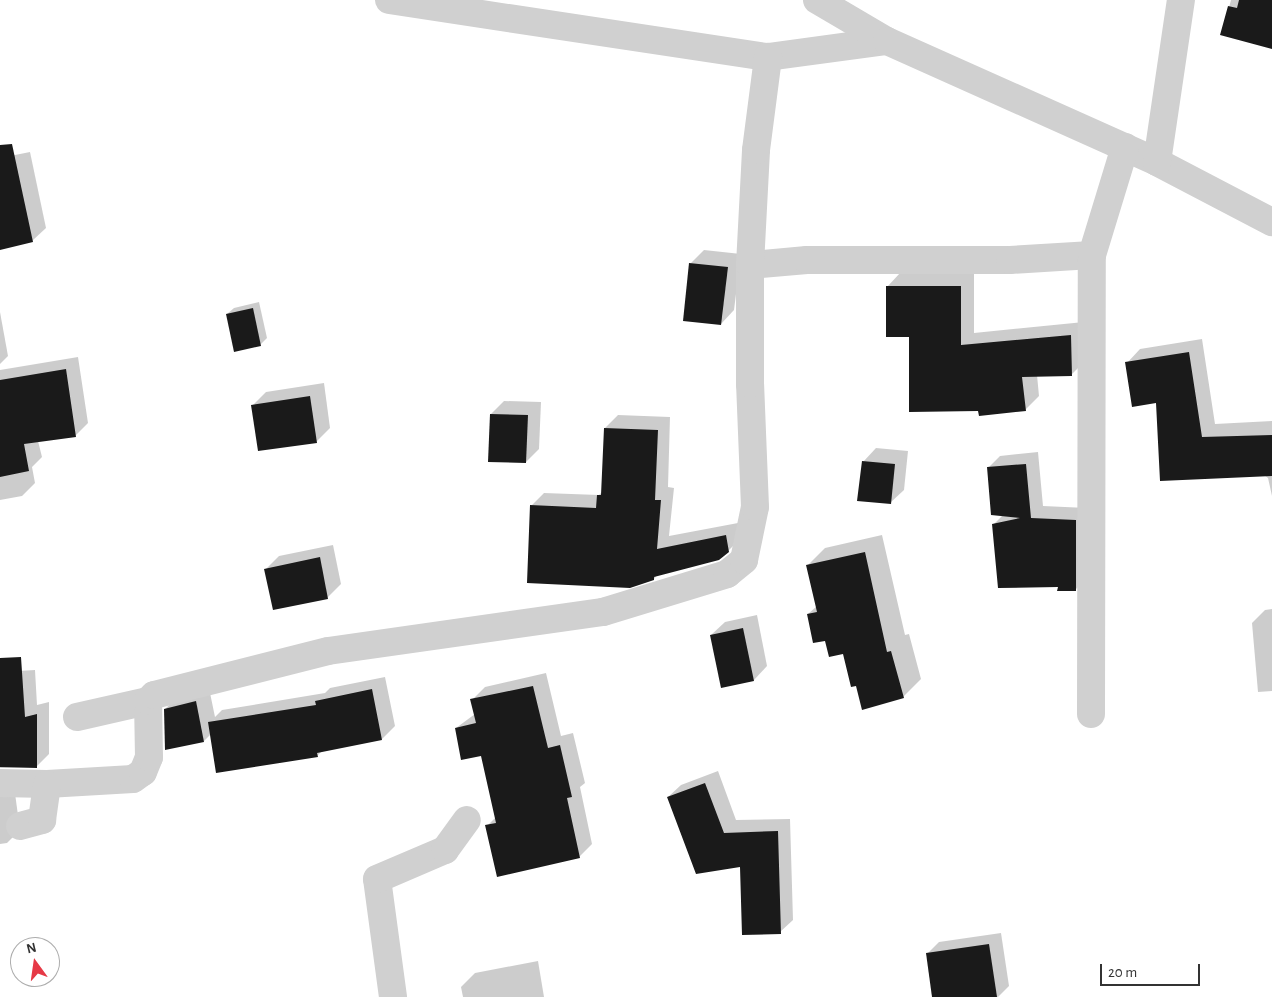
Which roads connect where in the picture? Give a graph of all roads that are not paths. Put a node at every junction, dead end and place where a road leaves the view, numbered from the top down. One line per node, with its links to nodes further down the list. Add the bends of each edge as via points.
1 (389, 0): 5 (street)
2 (817, 0): 4 (street)
3 (1181, 0): 7 (street)
4 (887, 41): 5 (street); 6 (street)
5 (768, 58): 10 (street, via 756,150)
6 (1125, 147): 7 (street); 9 (street)
7 (1157, 162): 8 (street)
8 (1272, 222)
9 (1092, 254): 10 (street, via 1010,260 807,260); 12 (street)
10 (750, 265): 11 (street, via 755,507 744,560 727,574 603,612 328,651 154,695)
11 (148, 701): 13 (street); 15 (street, via 150,757 142,772 133,779)
12 (1092, 714)
13 (77, 717)
14 (0, 783): 15 (street)
15 (47, 784): 17 (street, via 42,820)
16 (467, 820): 18 (street, via 445,850 377,878)
17 (20, 826)
18 (392, 997)

